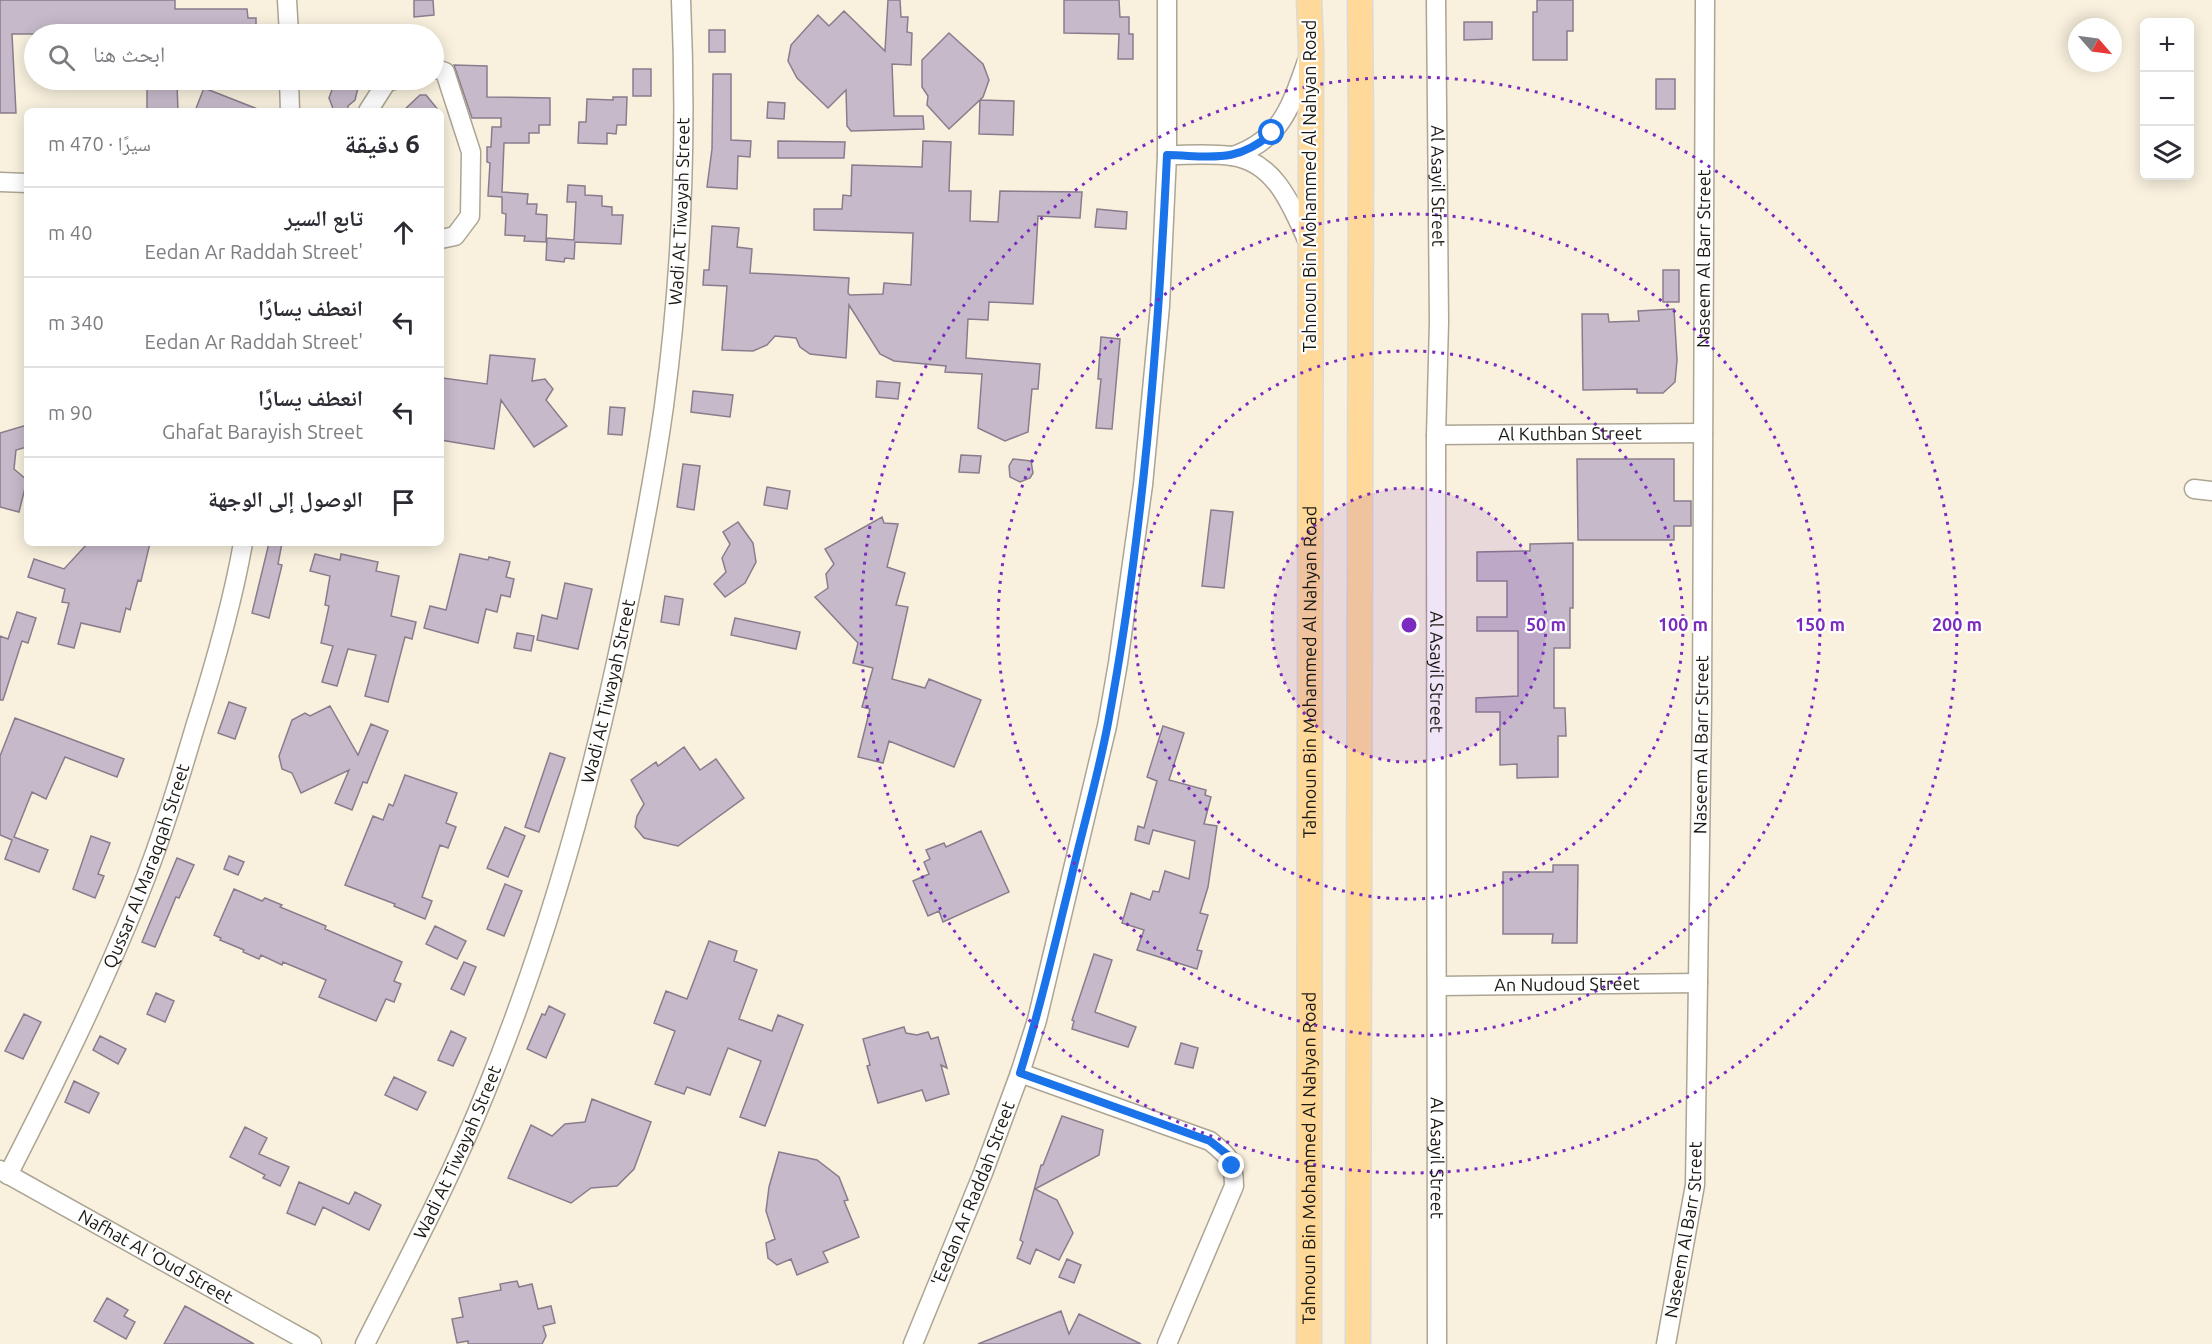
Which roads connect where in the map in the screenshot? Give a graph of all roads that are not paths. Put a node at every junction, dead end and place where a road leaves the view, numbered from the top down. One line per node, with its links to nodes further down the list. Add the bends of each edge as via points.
1 (287, 0): 8 (street)
2 (681, 0): 29 (street, Wadi At Tiwayah Street, via 683,172 664,406 645,522 609,695 574,837 531,971 486,1092 432,1212)
3 (1167, 0): 15 (street, 'Eedan Ar Raddah Street)
4 (1309, 0): 9 (main road, Tahnoun Bin Mohammed Al Nahyan Road)
5 (1360, 0): 33 (main road)
6 (1436, 0): 22 (street, Al Asayil Street)
7 (1705, 0): 21 (street, Naseem Al Barr Street)
8 (288, 24)
9 (1311, 48): 16 (street, via 1282,121 1261,143); 20 (main road, Tahnoun Bin Mohammed Al Nahyan Road)
10 (444, 72): 19 (street, via 471,152 470,216 455,236)
11 (289, 90): 13 (street)
12 (382, 90): 14 (street)
13 (290, 108)
14 (370, 108)
15 (1167, 155): 16 (street); 26 (street, 'Eedan Ar Raddah Street, via 1160,306 1143,485 1118,663 1056,941)
16 (1233, 156): 20 (street, via 1248,161 1275,180)
17 (0, 182): 18 (street)
18 (24, 183)
19 (444, 238)
20 (1310, 246): 32 (main road, Tahnoun Bin Mohammed Al Nahyan Road)
21 (1703, 433): 22 (street, Al Kuthban Street); 24 (street, Naseem Al Barr Street)
22 (1436, 435): 25 (street, Al Asayil Street)
23 (242, 546): 27 (street, Qussar Al Maraqqah Street, via 214,666 140,894 55,1084)
24 (1698, 983): 25 (street, An Nudoud Street); 35 (street, Naseem Al Barr Street, via 1695,1185)
25 (1438, 986): 34 (street, Al Asayil Street)
26 (1020, 1073): 30 (street, 'Eedan Ar Raddah Street); 31 (street, via 1210,1141 1229,1156 1234,1186)
27 (4, 1173): 28 (street, Nafhat Al 'Oud Street)
28 (312, 1344)
29 (365, 1344)
30 (913, 1344)
31 (1167, 1344)
32 (1309, 1344)
33 (1358, 1344)
34 (1437, 1344)
35 (1666, 1344)

